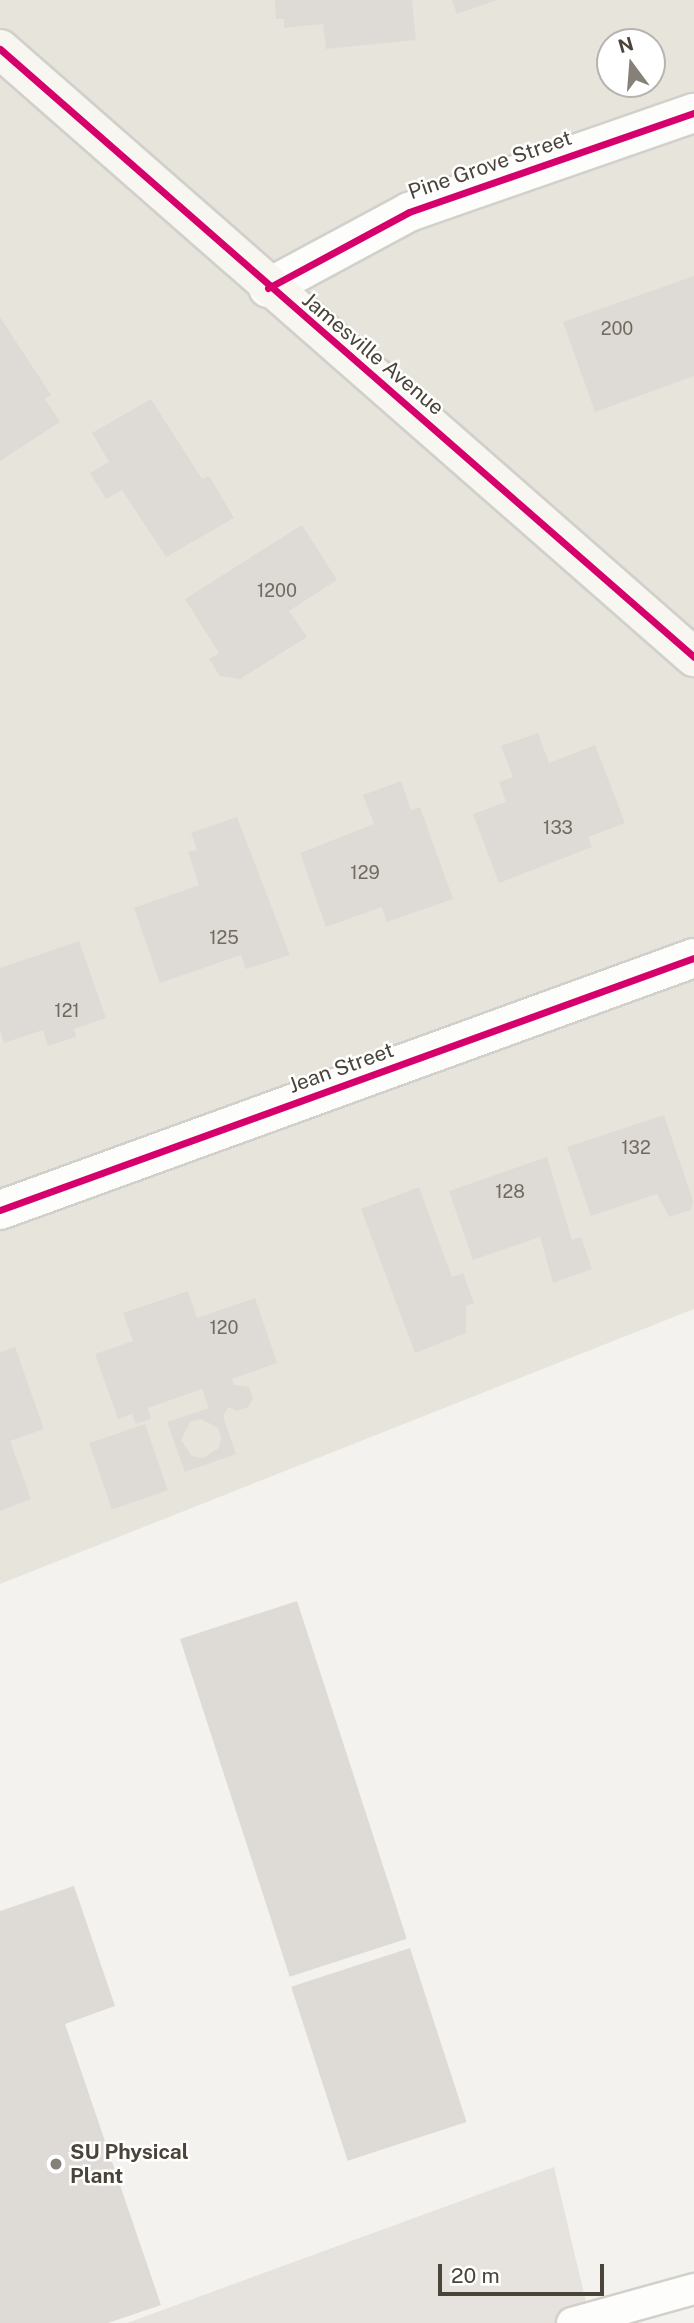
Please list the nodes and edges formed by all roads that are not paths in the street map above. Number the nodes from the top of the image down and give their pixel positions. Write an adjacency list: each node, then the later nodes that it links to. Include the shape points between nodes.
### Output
1 (0, 49): 3 (street, Jamesville Avenue)
2 (694, 113): 3 (street, Pine Grove Street, via 409,212)
3 (268, 288): 4 (street, Jamesville Avenue)
4 (694, 657)
5 (694, 958): 6 (street, Jean Street)
6 (0, 1210)
7 (694, 2289): 8 (lane)
8 (572, 2323)

